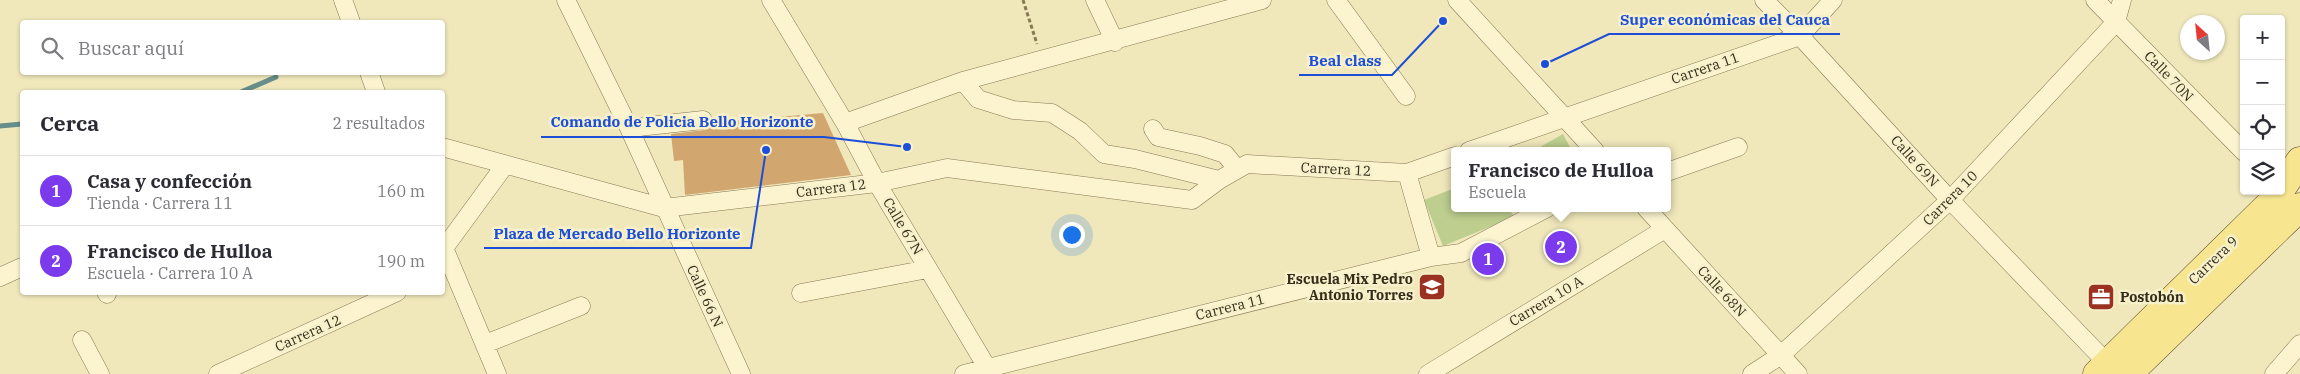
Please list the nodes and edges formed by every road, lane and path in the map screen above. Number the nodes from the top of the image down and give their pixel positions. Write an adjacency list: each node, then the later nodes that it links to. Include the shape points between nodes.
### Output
1 (343, 0): 13 (street)
2 (566, 0): 25 (street, Calle 66 N)
3 (771, 0): 24 (street, Calle 67N)
4 (1023, 0): 17 (path)
5 (1095, 0): 16 (street)
6 (1262, 0): 16 (street)
7 (1336, 0): 21 (street)
8 (1458, 0): 22 (street)
9 (1764, 0): 15 (street, Calle 69N)
10 (1833, 0): 15 (street, Carrera 11)
11 (2095, 0): 14 (street, Calle 70N)
12 (2122, 0): 14 (street, Carrera 10)
13 (350, 20)
14 (2116, 22): 31 (street, Calle 70N); 41 (street, Carrera 10)
15 (1800, 36): 22 (street, Carrera 11); 41 (street, Calle 69N)
16 (1115, 42): 17 (street)
17 (1042, 61): 19 (street)
18 (369, 75): 20 (street)
19 (964, 81): 24 (street); 38 (street, via 978,99 1013,110 1052,113 1067,121 1104,154)
20 (375, 90)
21 (1406, 96)
22 (1564, 116): 27 (street); 28 (street)
23 (704, 120): 25 (street)
24 (846, 123): 39 (street, Calle 67N)
25 (628, 128): 42 (street, Calle 66 N)
26 (1153, 129): 35 (street, via 1158,137 1225,154)
27 (1480, 147)
28 (1591, 147)
29 (1738, 147): 36 (street)
30 (445, 148): 34 (street, Carrera 12)
31 (2242, 150)
32 (1451, 157): 37 (street, Carrera 12)
33 (2300, 161): 40 (main road, Carrera 9)
34 (504, 165): 42 (street, Carrera 12); 46 (street)
35 (1237, 169): 37 (street, Carrera 12, via 1247,164); 38 (street, Carrera 12)
36 (1671, 171)
37 (1407, 173): 48 (street)
38 (1219, 180): 39 (street, Carrera 12, via 1192,200 946,168)
39 (877, 183): 42 (street, Carrera 12); 50 (street, Calle 67N)
40 (2288, 196): 61 (main road, Carrera 9)
41 (1950, 200): 59 (street, Carrera 10); 61 (street, Calle 69N)
42 (664, 208): 65 (street, Calle 66 N)
43 (1539, 212): 48 (street, Carrera 11, via 1461,253)
44 (1650, 212): 45 (street, Calle 68N)
45 (1665, 229): 59 (street, Calle 68N); 67 (street, Carrera 10 A)
46 (445, 244)
47 (445, 251): 51 (street)
48 (1430, 257): 60 (street, Carrera 11)
49 (20, 268): 52 (street)
50 (928, 268): 53 (street); 60 (street, Calle 67N)
51 (448, 270): 57 (street)
52 (0, 277)
53 (801, 293)
54 (390, 295): 63 (street, Carrera 12)
55 (580, 306): 57 (street)
56 (82, 340): 62 (street)
57 (485, 344): 64 (street)
58 (2300, 344): 70 (street)
59 (1781, 355): 68 (street, Carrera 10); 69 (street, Calle 68N)
60 (989, 371): 66 (street, Carrera 11)
61 (2111, 371)
62 (100, 374)
63 (218, 374)
64 (498, 374)
65 (741, 374)
66 (964, 374)
67 (1428, 374)
68 (1752, 374)
69 (1798, 374)
70 (2274, 374)

